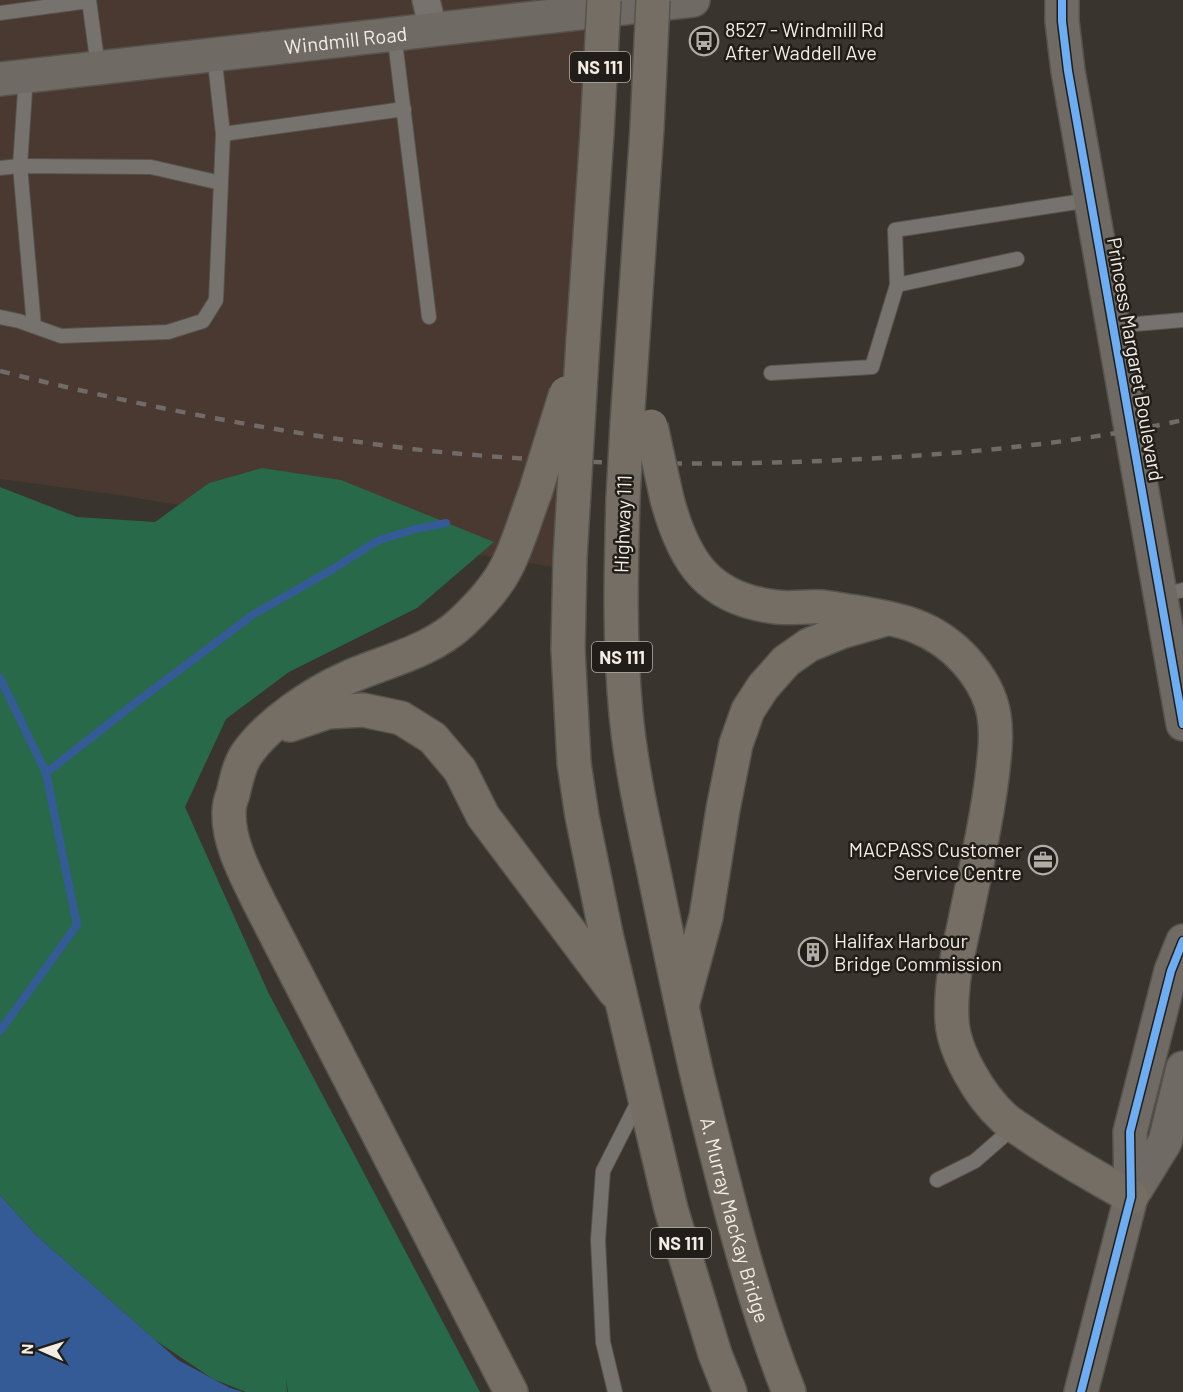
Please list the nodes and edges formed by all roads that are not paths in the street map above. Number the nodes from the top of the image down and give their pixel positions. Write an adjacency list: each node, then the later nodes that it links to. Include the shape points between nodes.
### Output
1 (89, 0): 6 (lane); 10 (lane)
2 (604, 0): 25 (highway, NS 111, bridge)
3 (653, 0): 27 (highway, Highway 111 / NS 111, bridge, via 634,336)
4 (693, 0): 7 (street, Windmill Road)
5 (1062, 0): 17 (street, Princess Margaret Boulevard, via 1068,72)
6 (0, 13)
7 (429, 14): 8 (street, Windmill Road)
8 (394, 33): 9 (street, Windmill Road); 12 (lane)
9 (214, 54): 10 (street, Windmill Road); 13 (lane)
10 (98, 67): 11 (street, Windmill Road)
11 (13, 77): 14 (lane)
12 (404, 109): 13 (lane); 21 (lane)
13 (223, 134): 16 (lane)
14 (20, 166): 15 (lane); 16 (lane, via 151,167); 23 (lane)
15 (0, 168)
16 (221, 183): 23 (lane, via 216,300 203,321 168,332 61,336)
17 (1090, 200): 19 (lane, via 895,230); 24 (street, Princess Margaret Boulevard)
18 (1017, 259): 19 (lane)
19 (897, 285): 26 (lane, via 872,367)
20 (0, 317): 23 (lane)
21 (429, 317)
22 (1183, 320): 24 (lane)
23 (34, 326)
24 (1113, 326): 28 (street, Princess Margaret Boulevard)
25 (583, 340): 31 (highway, bridge, via 535,493 505,570 487,594 460,624 435,641 307,700); 33 (highway, NS 111, bridge, via 568,649 574,763)
26 (771, 373)
27 (639, 425): 29 (highway, bridge, via 688,557 720,589 747,602 778,608 822,607); 34 (highway, Highway 111 / NS 111, bridge, via 623,498 622,661 626,716 642,815)
28 (1172, 593): 30 (street, Princess Margaret Boulevard)
29 (891, 618): 34 (highway, via 809,645 786,661 748,710 736,744 706,917); 38 (highway, via 939,637 963,657 982,680 993,707 997,736 989,804 952,982 952,1023 962,1057 979,1089)
30 (1183, 724)
31 (263, 734): 33 (highway, via 328,712 363,710 401,718 433,738 460,770 483,816); 41 (highway, via 245,757 229,810 231,832 244,870)
32 (1183, 941): 40 (street, via 1171,971 1130,1132)
33 (621, 1000): 37 (highway, NS 111)
34 (681, 1006): 35 (highway, Highway 111 / NS 111)
35 (690, 1043): 44 (highway, A. Murray MacKay Bridge / NS 111, via 747,1271)
36 (1183, 1068): 40 (street, via 1165,1142)
37 (643, 1090): 42 (lane, via 603,1172 598,1240 600,1299 603,1342); 43 (highway, NS 111, via 671,1209)
38 (1015, 1126): 39 (lane, via 975,1161); 40 (highway)
39 (937, 1180)
40 (1131, 1197): 45 (street)
41 (511, 1392)
42 (615, 1392)
43 (730, 1392)
44 (789, 1392)
45 (1081, 1392)

